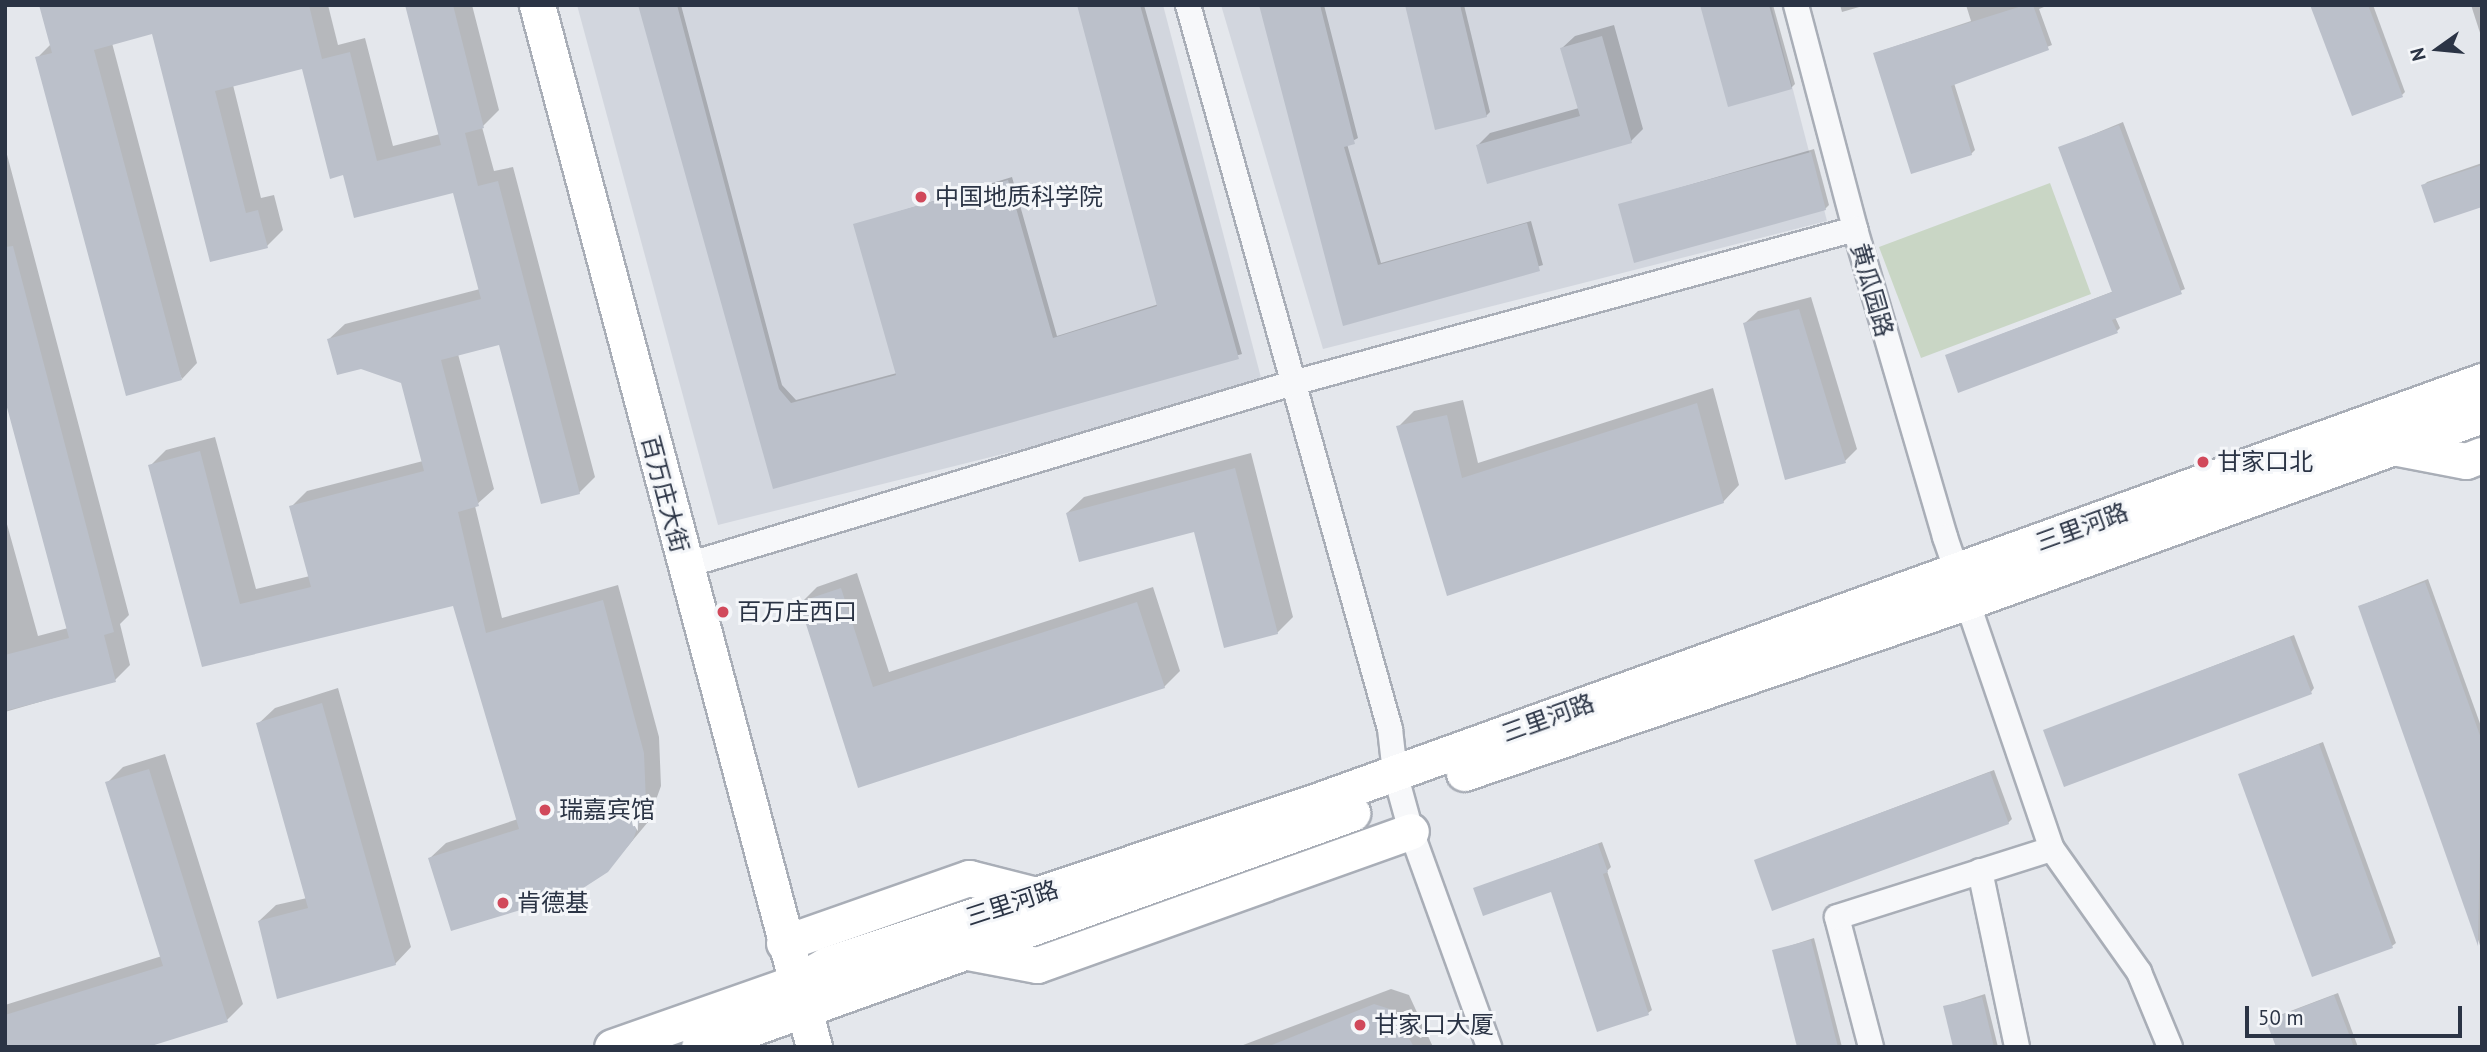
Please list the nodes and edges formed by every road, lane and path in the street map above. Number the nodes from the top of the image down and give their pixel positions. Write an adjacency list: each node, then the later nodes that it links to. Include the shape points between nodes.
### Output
1 (537, 5): 10 (main road, 百万庄大街)
2 (1188, 5): 6 (street)
3 (1796, 5): 4 (street, 黄瓜园路)
4 (1855, 229): 6 (street); 11 (street, 黄瓜园路)
5 (2482, 381): 11 (main road, 三里河路)
6 (1293, 383): 10 (street); 12 (street, via 1390,729)
7 (2482, 415): 8 (main road, 三里河路)
8 (2393, 447): 9 (main road, via 2466,461); 11 (main road, 三里河路)
9 (2482, 455)
10 (684, 566): 17 (main road, 百万庄大街)
11 (1963, 587): 12 (main road, 三里河路); 14 (street, 黄瓜园路)
12 (1398, 783): 13 (street); 16 (main road, 三里河路); 18 (main road, 三里河路)
13 (1411, 831): 18 (main road, 三里河路, via 1037,965); 23 (street)
14 (2052, 849): 15 (street); 26 (street, 黄瓜园路, via 2139,972)
15 (1980, 871): 24 (street, via 1837,917); 25 (street)
16 (1037, 895): 17 (main road, via 969,878); 19 (main road, 三里河路, via 826,965)
17 (784, 943): 19 (main road, 百万庄大街)
18 (968, 951): 19 (main road, 三里河路)
19 (799, 996): 20 (main road, 百万庄大街); 21 (main road, 三里河路); 22 (main road, 三里河路)
20 (811, 1046)
21 (612, 1047)
22 (699, 1047)
23 (1489, 1047)
24 (1871, 1047)
25 (2017, 1047)
26 (2170, 1047)

